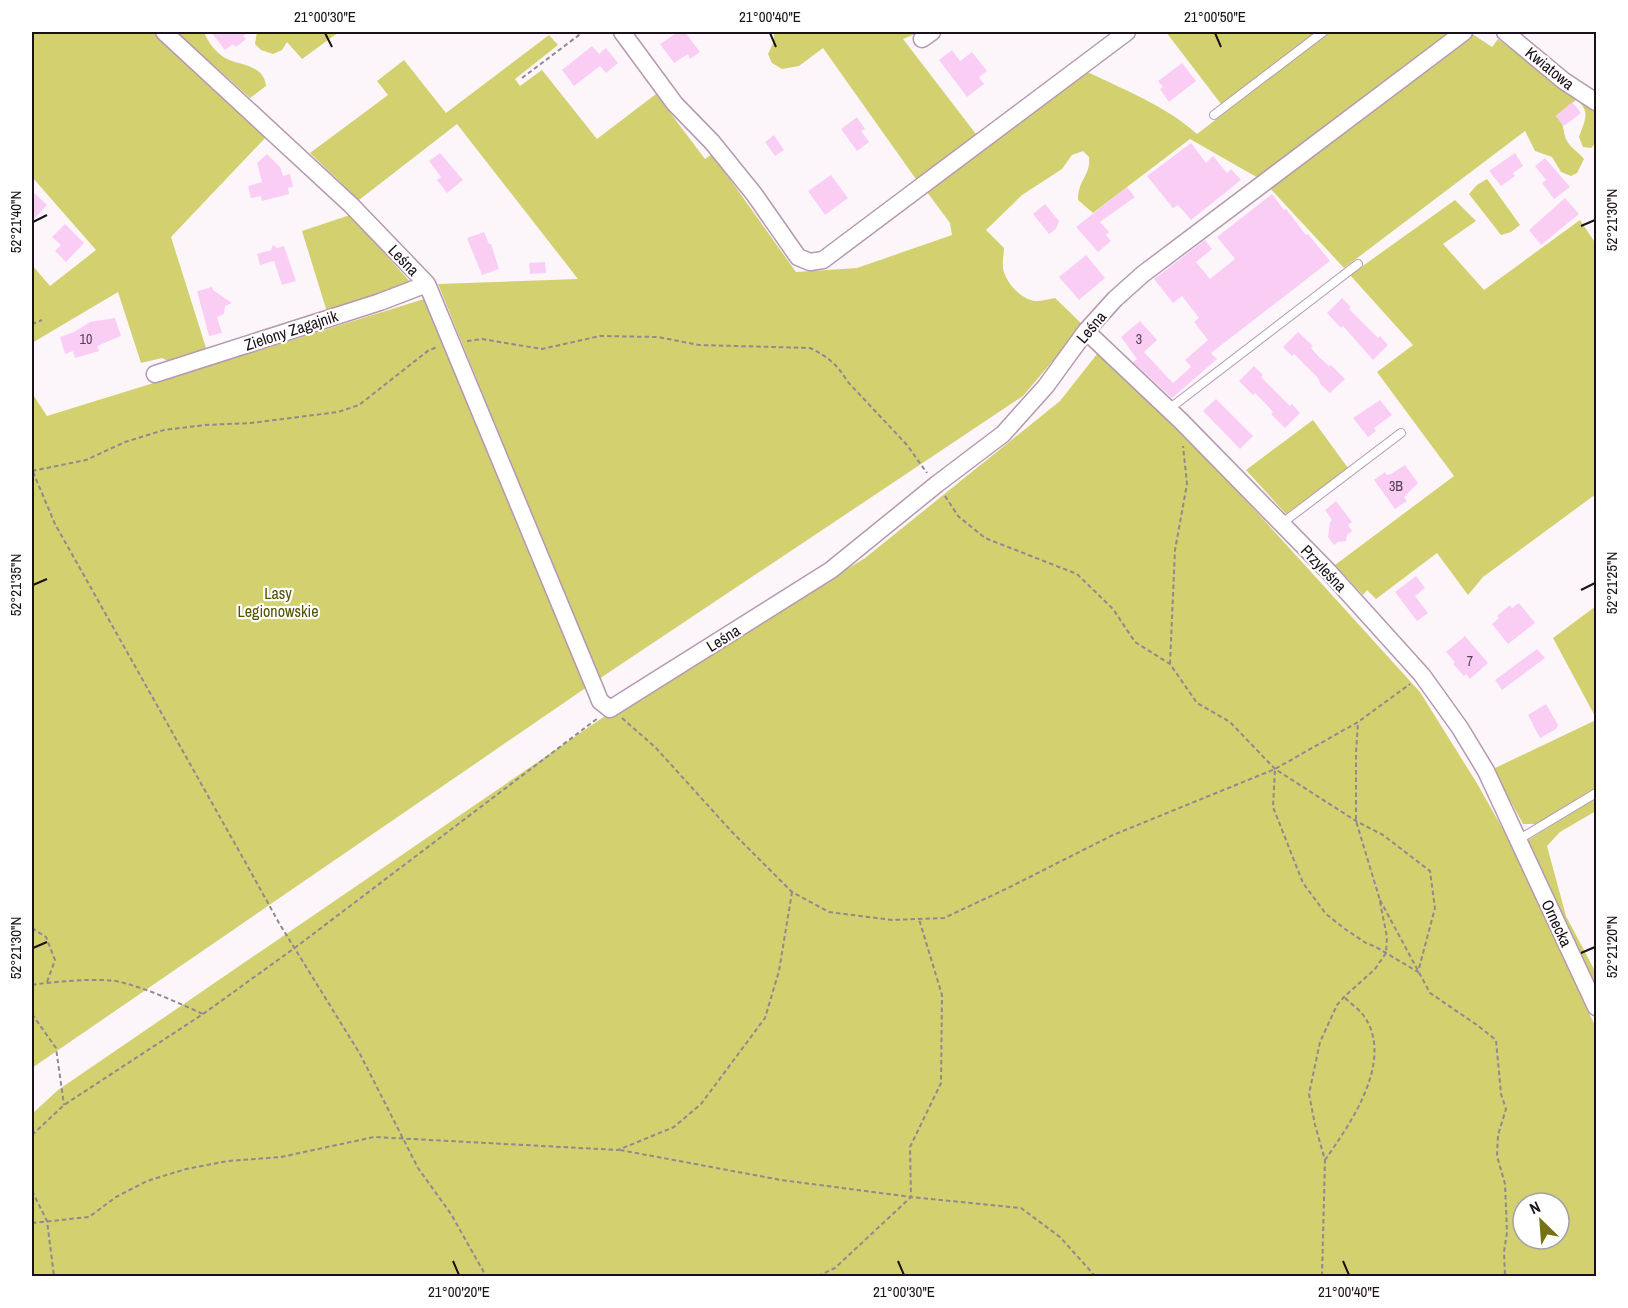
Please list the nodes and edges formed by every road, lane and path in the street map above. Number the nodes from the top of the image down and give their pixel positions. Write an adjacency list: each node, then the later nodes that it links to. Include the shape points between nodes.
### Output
1 (167, 32): 12 (street, Leśna, via 351,205)
2 (583, 32): 8 (path)
3 (622, 32): 4 (street, via 675,104 754,194 798,257 810,262 824,260)
4 (1126, 32)
5 (1323, 32): 10 (lane)
6 (1464, 32): 15 (street, Leśna, via 1152,266)
7 (1505, 32): 9 (street, Kwiatowa)
8 (522, 78)
9 (1596, 102)
10 (1214, 116)
11 (1358, 264): 18 (lane)
12 (428, 285): 16 (street, Leśna); 17 (street, Zielony Zagajnik)
13 (42, 320): 14 (path)
14 (32, 324)
15 (1086, 331): 18 (street, Przyleśna); 22 (street, Leśna, via 1046,386 1003,434)
16 (453, 343): 21 (path, via 429,350 358,405 338,412 164,430 86,460); 22 (path, via 482,339 542,349 612,336 658,337 699,345 810,348 840,369); 26 (street, Leśna, via 600,701)
17 (155, 375)
18 (1169, 409): 19 (street, Przyleśna)
19 (1181, 421): 23 (street, Przyleśna); 24 (path, via 1187,484 1175,550)
20 (1401, 433): 23 (lane)
21 (32, 471): 36 (path, via 55,524)
22 (938, 484): 24 (path, via 958,516 985,538 1077,574 1113,609 1135,642); 26 (street, Leśna, via 831,570)
23 (1281, 524): 25 (street, Przyleśna)
24 (1170, 664): 28 (path, via 1197,703 1230,722)
25 (1422, 675): 27 (path); 31 (street, Przyleśna, via 1486,771)
26 (610, 709): 32 (path, via 656,748); 36 (path)
27 (1358, 722): 28 (path); 30 (path)
28 (1275, 769): 30 (path); 34 (path, via 1113,835 944,918); 37 (path, via 1273,807 1303,883 1326,914)
29 (1596, 793): 31 (lane)
30 (1356, 821): 33 (path); 38 (path, via 1383,835 1430,871 1435,908)
31 (1518, 840): 42 (street, Ornecka)
32 (792, 892): 34 (path, via 829,912 892,920); 48 (path, via 765,1018 701,1104 675,1127)
33 (1379, 897): 37 (path, via 1387,937); 38 (path)
34 (919, 919): 51 (path, via 942,995 941,1083 910,1147)
35 (32, 928): 39 (path, via 46,937 55,960)
36 (296, 947): 44 (path); 47 (path, via 360,1054)
37 (1386, 954): 38 (path); 41 (path)
38 (1418, 972): 61 (path, via 1430,993 1496,1040 1506,1109 1497,1156 1505,1184)
39 (47, 982): 40 (path); 44 (path, via 117,981)
40 (32, 985)
41 (1344, 997): 49 (path, via 1320,1042 1309,1094); 49 (path, via 1364,1017 1374,1042 1371,1076 1354,1117)
42 (1596, 1007)
43 (32, 1014): 45 (path, via 56,1047)
44 (203, 1014): 45 (path)
45 (64, 1105): 46 (path)
46 (32, 1135)
47 (404, 1138): 48 (path); 52 (path, via 374,1137 281,1157 186,1169 116,1197 89,1217); 56 (path, via 418,1168 451,1214)
48 (618, 1150): 51 (path, via 781,1180)
49 (1325, 1160): 60 (path)
50 (32, 1191): 52 (path)
51 (911, 1197): 54 (path); 59 (path, via 1020,1208 1060,1237)
52 (47, 1221): 53 (path); 55 (path)
53 (32, 1222)
54 (826, 1272): 57 (path); 58 (path)
55 (54, 1276)
56 (486, 1276)
57 (818, 1276)
58 (829, 1276)
59 (1095, 1276)
60 (1322, 1276)
61 (1504, 1276)

